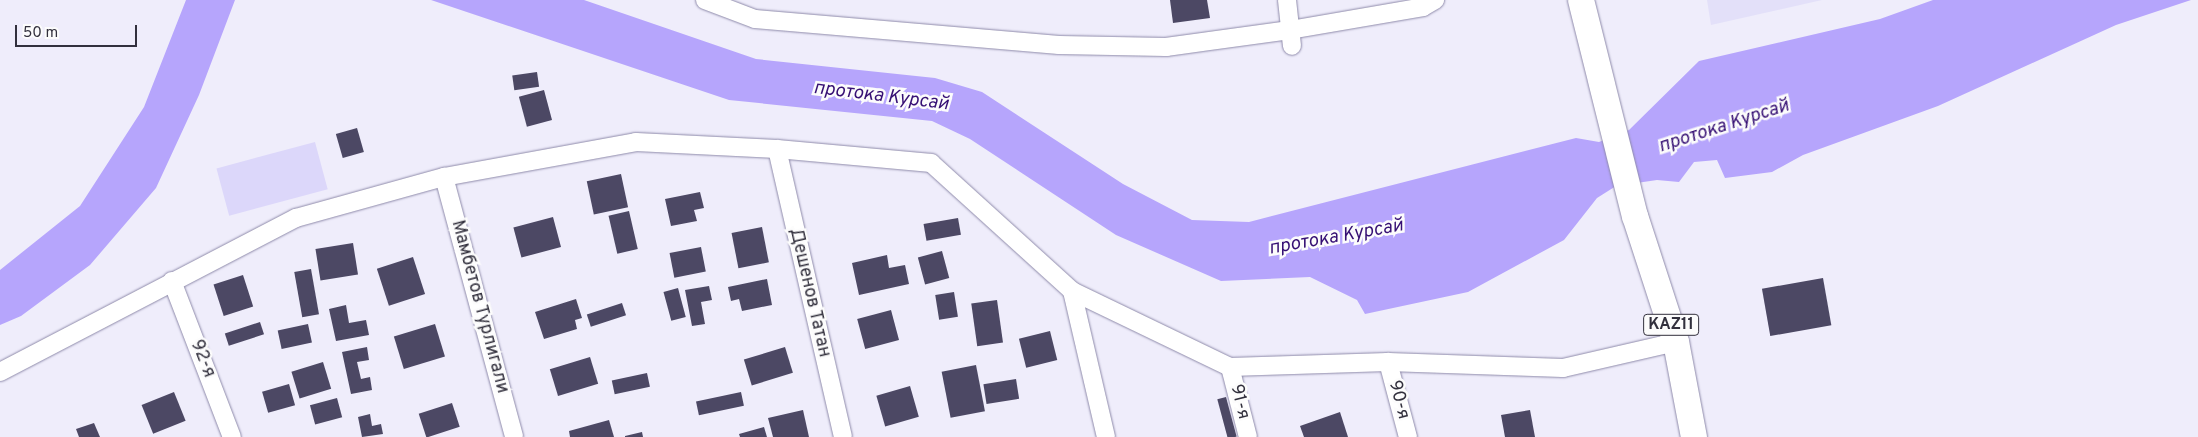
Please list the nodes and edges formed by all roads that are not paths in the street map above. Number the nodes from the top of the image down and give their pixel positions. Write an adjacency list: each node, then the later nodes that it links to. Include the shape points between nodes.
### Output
1 (705, 0): 5 (street, via 755,19 1059,45 1166,47)
2 (1287, 0): 5 (street)
3 (1435, 0): 5 (street, via 1423,7)
4 (1582, 0): 10 (highway, KAZ11, via 1635,216)
5 (1291, 38)
6 (777, 149): 7 (street, via 636,142); 9 (street, via 931,163); 16 (street, Дешенов Татан)
7 (444, 177): 8 (street, via 296,218); 15 (street, Мамбетов Турлигали)
8 (172, 281): 13 (street); 14 (street, 92-я)
9 (1072, 291): 12 (street); 17 (street)
10 (1676, 342): 11 (street, via 1563,368); 20 (highway, KAZ11)
11 (1388, 362): 12 (street); 19 (street, 90-я)
12 (1230, 367): 18 (street, 91-я)
13 (0, 372)
14 (232, 437)
15 (514, 437)
16 (843, 437)
17 (1106, 437)
18 (1248, 437)
19 (1408, 437)
20 (1694, 437)

